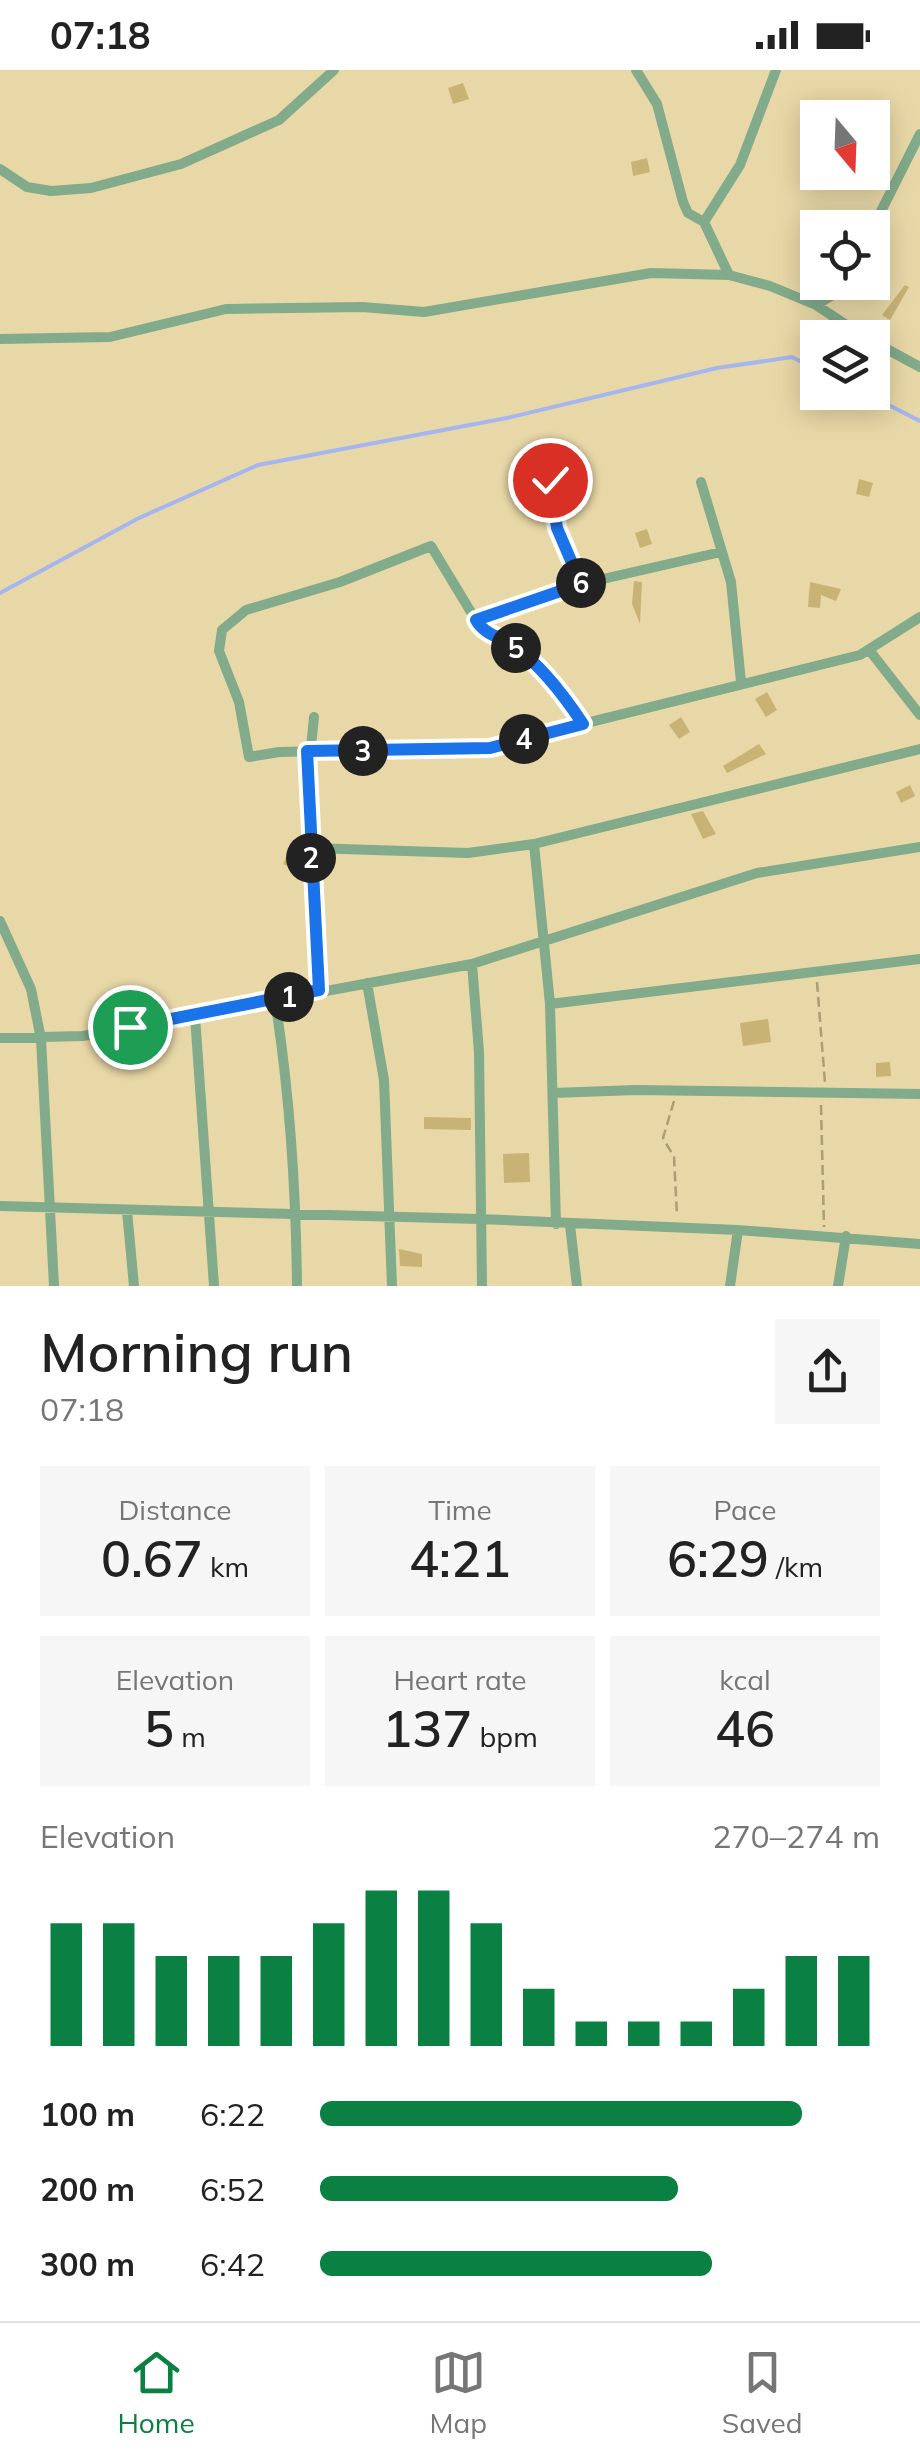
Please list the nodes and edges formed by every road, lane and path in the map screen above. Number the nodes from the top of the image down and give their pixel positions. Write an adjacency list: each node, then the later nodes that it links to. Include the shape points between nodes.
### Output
1 (334, 70): 5 (street, via 278,120 182,164 92,188 51,191 27,187)
2 (636, 70): 7 (street, via 657,104 682,202)
3 (776, 70): 7 (street, via 740,165)
4 (920, 134): 6 (street)
5 (0, 169)
6 (881, 210)
7 (704, 222): 8 (street)
8 (729, 275): 11 (street); 13 (street, via 603,278 424,312 226,309 110,337)
9 (824, 300): 11 (street)
10 (840, 300): 12 (street)
11 (816, 306): 12 (street)
12 (839, 319)
13 (0, 338)
14 (890, 350): 15 (street)
15 (920, 366)
16 (550, 480): 19 (street, via 557,528)
17 (701, 482): 18 (street)
18 (721, 552): 19 (street); 23 (street, via 733,594)
19 (581, 584): 21 (street)
20 (920, 617): 22 (street)
21 (476, 620): 26 (street, via 516,647); 28 (street, via 431,546 232,620 222,630 220,651 249,757)
22 (870, 651): 23 (street); 24 (street)
23 (741, 682): 26 (street)
24 (920, 714)
25 (314, 718): 28 (street)
26 (583, 724): 28 (street, via 490,748)
27 (920, 749): 29 (street)
28 (307, 751): 31 (street)
29 (534, 844): 31 (street, via 468,853); 33 (street)
30 (920, 846): 33 (street, via 757,872)
31 (310, 848): 37 (street)
32 (0, 921): 42 (street, via 31,989)
33 (544, 944): 35 (street); 39 (street)
34 (920, 959): 39 (street)
35 (472, 964): 36 (street); 52 (street)
36 (367, 983): 37 (street); 51 (street, via 384,1080)
37 (319, 990): 38 (street)
38 (275, 1000): 40 (street); 50 (street)
39 (550, 1004): 44 (street)
40 (195, 1016): 42 (street); 49 (street)
41 (0, 1038): 42 (street)
42 (41, 1039): 47 (street)
43 (677, 1091): 44 (street); 45 (street); 55 (path, via 663,1138 674,1157)
44 (553, 1093): 53 (street)
45 (920, 1094)
46 (0, 1206): 47 (street)
47 (50, 1208): 48 (street); 59 (street)
48 (127, 1211): 49 (street); 60 (street)
49 (211, 1214): 50 (street); 61 (street)
50 (296, 1215): 51 (street); 62 (street)
51 (390, 1217): 52 (street); 63 (street)
52 (480, 1219): 53 (street); 64 (street)
53 (556, 1224): 54 (street)
54 (570, 1225): 55 (street); 65 (street)
55 (677, 1227): 56 (street)
56 (738, 1230): 57 (street); 66 (street)
57 (846, 1236): 58 (street); 67 (street)
58 (920, 1244)
59 (54, 1286)
60 (134, 1286)
61 (214, 1286)
62 (296, 1286)
63 (392, 1286)
64 (482, 1286)
65 (578, 1286)
66 (730, 1286)
67 (838, 1286)

